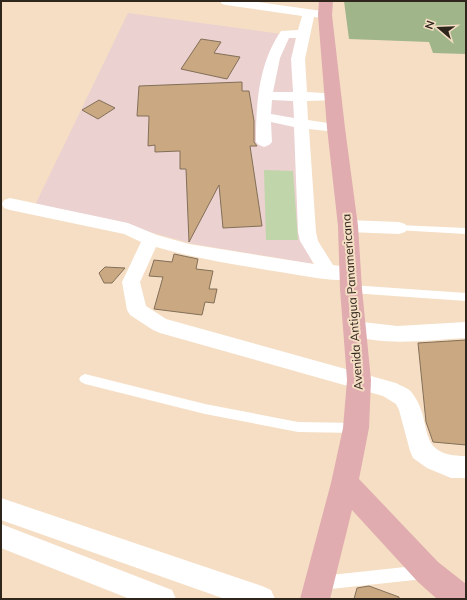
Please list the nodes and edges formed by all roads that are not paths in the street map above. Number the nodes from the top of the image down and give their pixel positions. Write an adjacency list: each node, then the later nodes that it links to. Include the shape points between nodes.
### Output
1 (226, 1): 2 (street)
2 (320, 10): 3 (street); 6 (main road, Avenida Antigua Panamericana)
3 (303, 34): 4 (street, via 285,34 277,45); 5 (street, via 298,59)
4 (266, 96): 5 (street); 7 (street)
5 (300, 97): 6 (street); 8 (street)
6 (334, 97): 9 (main road, Avenida Antigua Panamericana)
7 (263, 116): 8 (street); 10 (street)
8 (303, 124): 9 (street); 16 (street, via 307,232 309,241)
9 (336, 128): 12 (main road, Avenida Antigua Panamericana)
10 (264, 142)
11 (10, 204): 15 (street, via 128,229)
12 (348, 226): 13 (street); 17 (main road, Avenida Antigua Panamericana)
13 (399, 228): 14 (lane)
14 (466, 231)
15 (151, 239): 16 (street, via 189,250); 22 (street, via 131,282 137,310 160,325)
16 (328, 272): 17 (street)
17 (351, 281): 18 (lane); 19 (main road, Avenida Antigua Panamericana)
18 (466, 297)
19 (354, 329): 20 (street, via 397,334); 22 (main road, Avenida Antigua Panamericana)
20 (466, 330)
21 (86, 379): 23 (lane, via 205,409 298,427)
22 (359, 380): 23 (main road, Avenida Antigua Panamericana); 24 (street, via 389,389 404,398 410,409 421,451 446,465)
23 (356, 428): 25 (main road, Avenida Antigua Panamericana)
24 (466, 467)
25 (345, 483): 28 (main road); 29 (main road, Avenida Antigua Panamericana)
26 (1, 509): 31 (street)
27 (1, 536): 30 (street)
28 (428, 572): 29 (lane); 32 (main road)
29 (318, 591)
30 (163, 599)
31 (262, 599)
32 (460, 599)

